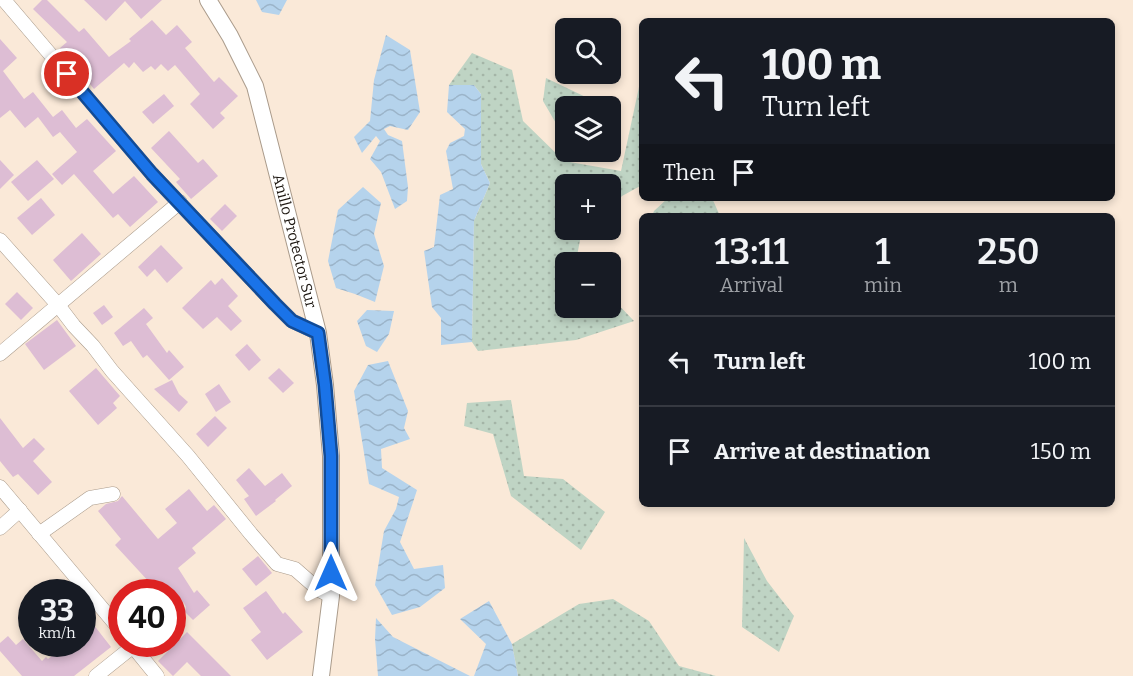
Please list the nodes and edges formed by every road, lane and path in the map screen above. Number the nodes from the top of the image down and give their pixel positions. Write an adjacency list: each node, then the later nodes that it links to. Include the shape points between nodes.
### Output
1 (4, 0): 3 (street)
2 (208, 0): 6 (street, Anillo Protector Sur, via 255,86)
3 (180, 202): 5 (street); 6 (street, via 292,321)
4 (0, 240): 5 (street)
5 (58, 305): 7 (street); 13 (street, via 277,564 295,569)
6 (318, 333): 13 (street, Anillo Protector Sur, via 331,456)
7 (0, 354)
8 (0, 487): 10 (street)
9 (113, 494): 12 (street, via 90,498)
10 (20, 510): 11 (street); 12 (street)
11 (0, 528)
12 (39, 534): 14 (street)
13 (331, 596): 19 (street, Anillo Protector Sur)
14 (108, 615)
15 (118, 657): 17 (street)
16 (143, 657): 18 (street)
17 (96, 676)
18 (157, 676)
19 (321, 676)

